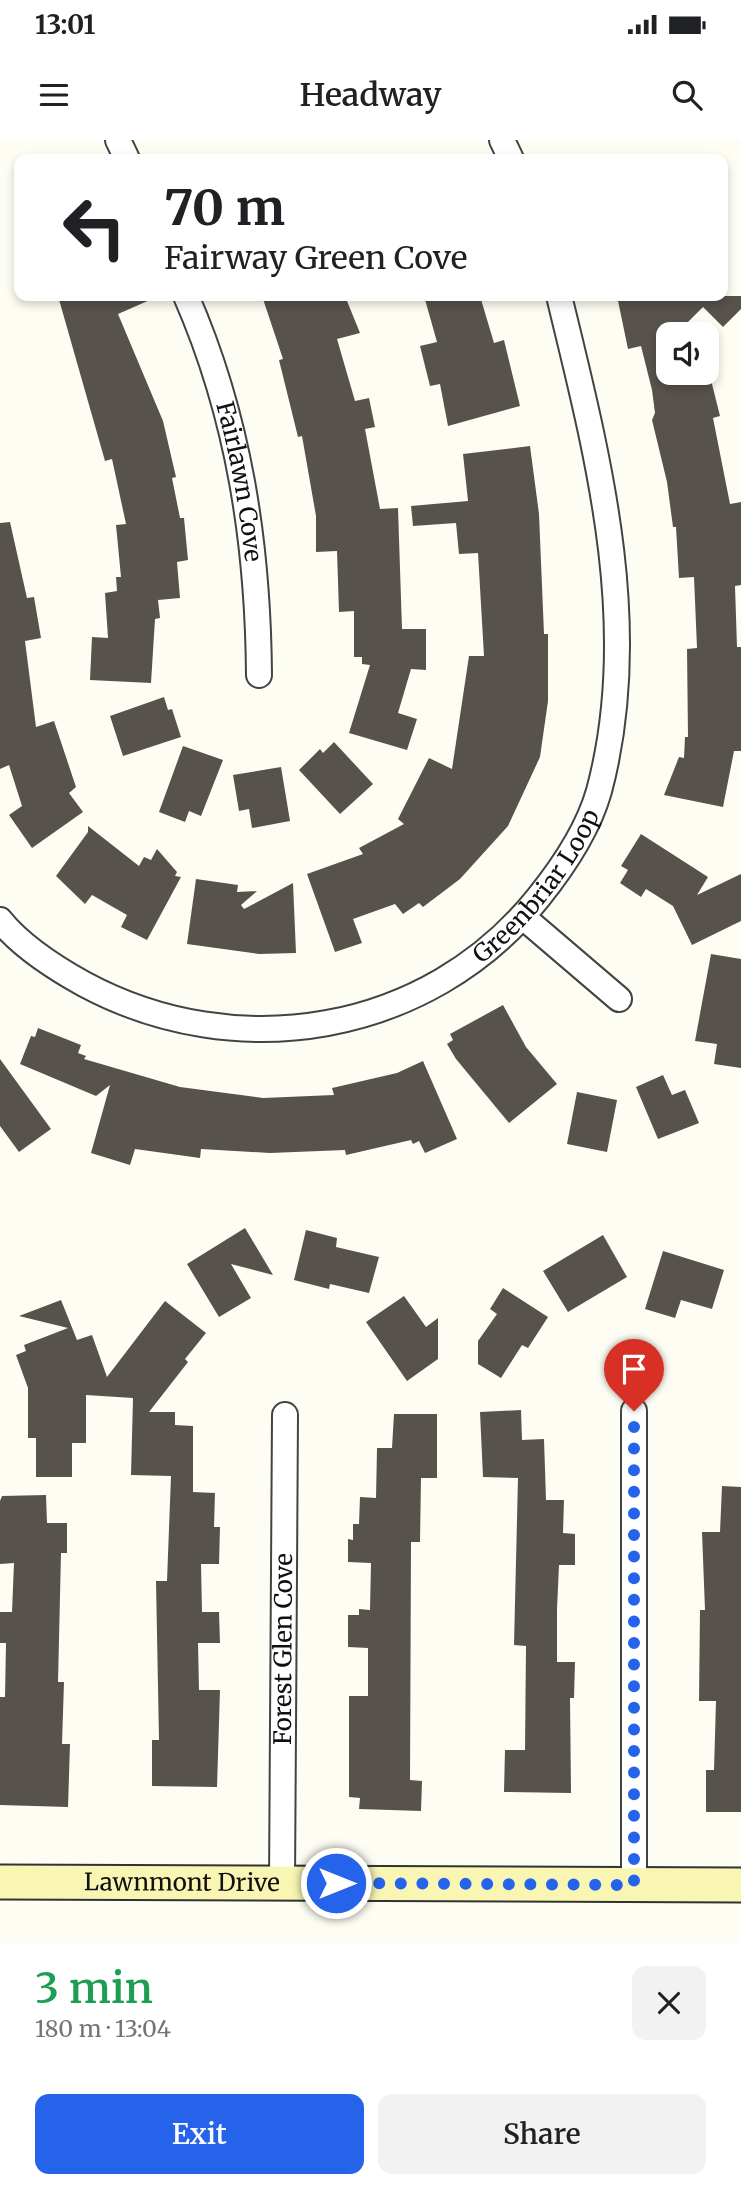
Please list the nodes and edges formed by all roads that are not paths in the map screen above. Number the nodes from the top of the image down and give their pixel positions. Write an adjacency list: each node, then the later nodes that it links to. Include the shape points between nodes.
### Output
1 (188, 301): 3 (street, Fairlawn Cove, via 238,452 258,600)
2 (560, 301): 4 (street, Greenbriar Loop, via 588,416 609,533 617,603 616,673 609,746 590,817 552,882)
3 (259, 675)
4 (523, 917): 5 (street, Greenbriar Loop, via 481,955 439,984 395,1006 298,1029 200,1024 144,1011 66,974); 6 (street)
5 (2, 927)
6 (619, 999)
7 (634, 1411): 11 (street)
8 (285, 1415): 10 (street, Forest Glen Cove)
9 (0, 1882): 10 (street, Lawnmont Drive)
10 (282, 1883): 11 (street, Lawnmont Drive)
11 (634, 1885): 12 (street, Lawnmont Drive)
12 (741, 1885)

